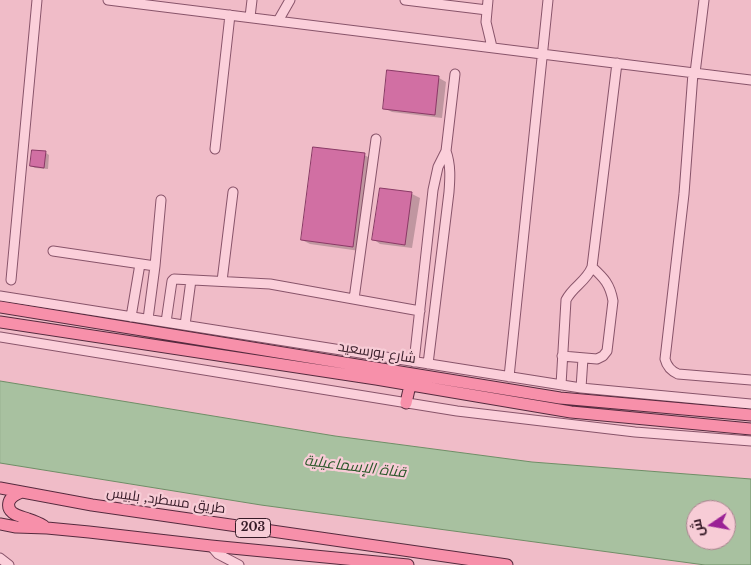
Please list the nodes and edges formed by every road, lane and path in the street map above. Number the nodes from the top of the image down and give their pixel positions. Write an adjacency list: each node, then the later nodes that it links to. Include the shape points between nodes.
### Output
1 (37, 0): 30 (street)
2 (108, 0): 9 (street)
3 (252, 0): 13 (street)
4 (290, 0): 14 (street)
5 (404, 0): 11 (street)
6 (488, 0): 11 (street)
7 (548, 0): 16 (street)
8 (704, 0): 18 (street)
9 (125, 1): 10 (street)
10 (137, 2): 12 (street)
11 (487, 10): 15 (street, via 486,22)
12 (230, 15): 13 (street); 22 (street)
13 (250, 18): 14 (street)
14 (278, 21): 15 (street)
15 (492, 47): 16 (street)
16 (542, 53): 17 (street); 49 (street)
17 (617, 63): 18 (street); 29 (street)
18 (694, 73): 20 (street); 50 (street, via 665,359 671,370 678,374)
19 (455, 74): 23 (street)
20 (751, 80)
21 (376, 139): 36 (street)
22 (215, 149)
23 (446, 151): 33 (street, via 435,178); 34 (street, via 450,186)
24 (233, 192): 32 (street)
25 (161, 200): 28 (street)
26 (53, 251): 27 (street)
27 (140, 264): 28 (street); 39 (street)
28 (155, 266): 40 (street)
29 (592, 267): 45 (street, via 566,300); 46 (street, via 604,277 613,301 605,354 597,359)
30 (11, 280)
31 (190, 280): 32 (street); 42 (street, via 172,280); 43 (street)
32 (222, 281): 36 (street, via 270,284)
33 (422, 291): 34 (street); 38 (street)
34 (437, 293): 48 (street)
35 (0, 296): 39 (street)
36 (354, 299): 38 (street)
37 (0, 307): 56 (main road, شارع بورسعيد, via 560,398)
38 (420, 311): 47 (street)
39 (131, 317): 40 (street)
40 (148, 319): 42 (street)
41 (0, 322): 51 (main road, شارع بورسعيد)
42 (166, 322): 43 (street)
43 (186, 325): 47 (street)
44 (0, 338): 54 (street)
45 (562, 356): 46 (street); 52 (street)
46 (583, 358): 53 (street)
47 (414, 362): 48 (street)
48 (428, 364): 49 (street)
49 (509, 376): 52 (street)
50 (751, 380)
51 (410, 385): 54 (main road); 57 (main road, شارع بورسعيد, via 571,412)
52 (561, 385): 53 (street)
53 (581, 388): 55 (street)
54 (406, 403): 58 (street, via 635,432)
55 (751, 404)
56 (751, 415)
57 (751, 429)
58 (751, 441)
59 (0, 488): 60 (main road, طريق مسطرد, بلبيس / 203)
60 (22, 492): 62 (main road, via 9,500 10,510); 68 (main road, طريق مسطرد, بلبيس / 203)
61 (0, 524): 62 (main road, 203)
62 (47, 528): 63 (main road, 203)
63 (211, 546): 66 (street, via 218,554); 67 (main road, 203)
64 (0, 558): 65 (street)
65 (10, 565)
66 (239, 565)
67 (408, 565)
68 (507, 565)

